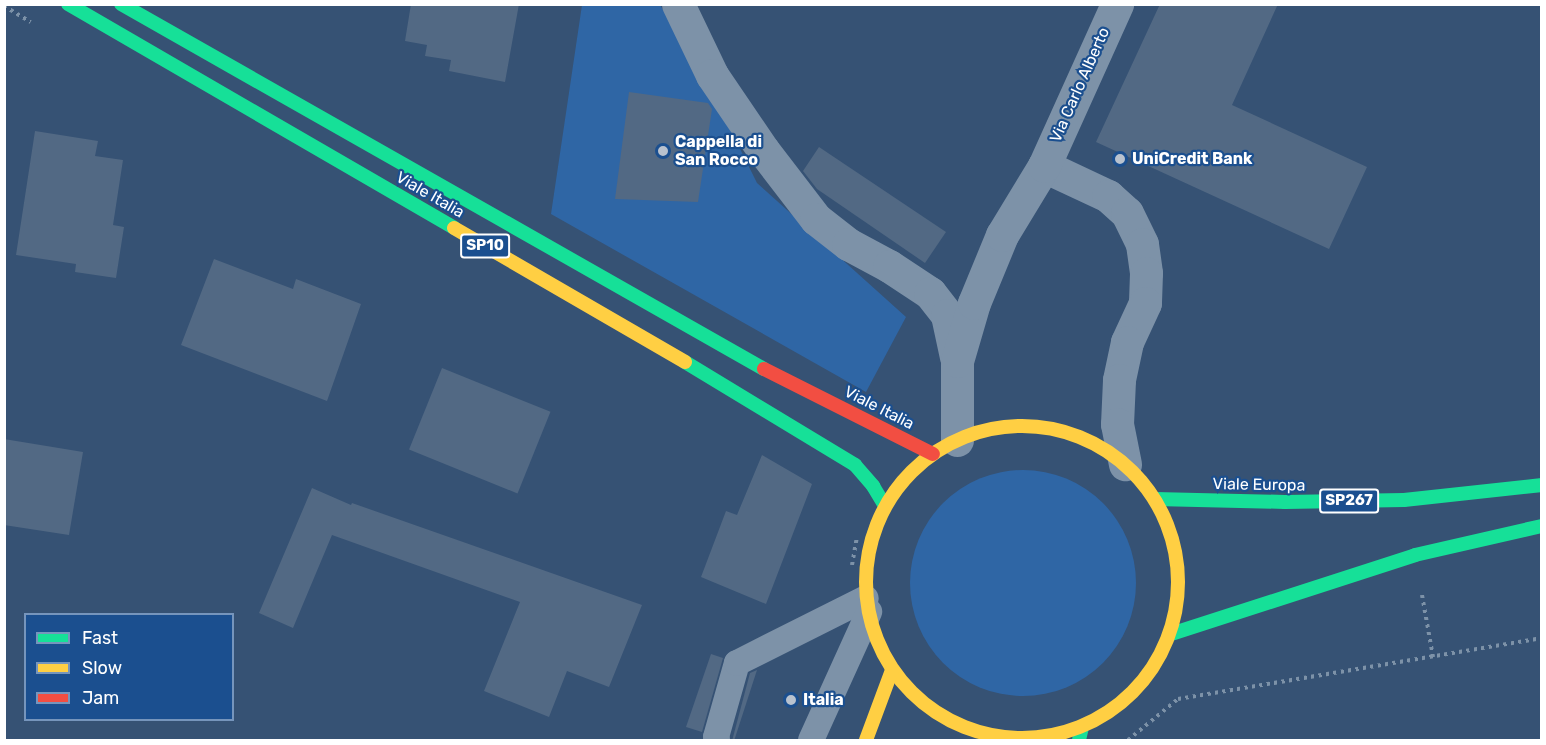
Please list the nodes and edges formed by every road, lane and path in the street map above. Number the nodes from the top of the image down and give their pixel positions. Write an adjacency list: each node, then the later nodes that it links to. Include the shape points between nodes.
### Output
1 (68, 4): 11 (main road, Viale Italia / SP10, via 720,382 855,465)
2 (121, 4): 7 (main road, Viale Italia / SP10, via 734,354)
3 (678, 4): 6 (street, via 712,75 816,219 848,244 930,293 947,315)
4 (1117, 4): 5 (street, Via Carlo Alberto)
5 (1044, 166): 6 (street, Via Carlo Alberto, via 1002,235 974,303); 8 (street, via 1108,196 1127,213 1142,244 1145,303 1128,342 1119,380 1117,424)
6 (957, 361): 7 (street, Via Carlo Alberto)
7 (945, 447): 8 (main road, via 986,430 1044,427 1083,439); 11 (main road, via 906,477)
8 (1125, 464): 10 (main road)
9 (1542, 485): 10 (main road, Viale Europa / SP267, via 1404,500)
10 (1155, 499): 17 (main road, via 1174,542 1179,588)
11 (885, 506): 15 (main road, via 868,550)
12 (859, 527): 16 (path, via 849,582)
13 (1535, 531): 14 (main road)
14 (1415, 555): 17 (main road); 19 (path)
15 (867, 605): 16 (lane); 20 (main road, via 875,636); 24 (lane)
16 (835, 613): 23 (lane, via 737,663)
17 (1171, 634): 21 (main road, via 1150,673 1120,705)
18 (1542, 638): 19 (path)
19 (1433, 657): 26 (path, via 1178,699)
20 (892, 670): 22 (main road, via 929,708); 25 (main road)
21 (1081, 734): 22 (main road)
22 (999, 739)
23 (717, 741)
24 (811, 741)
25 (866, 741)
26 (1128, 741)

